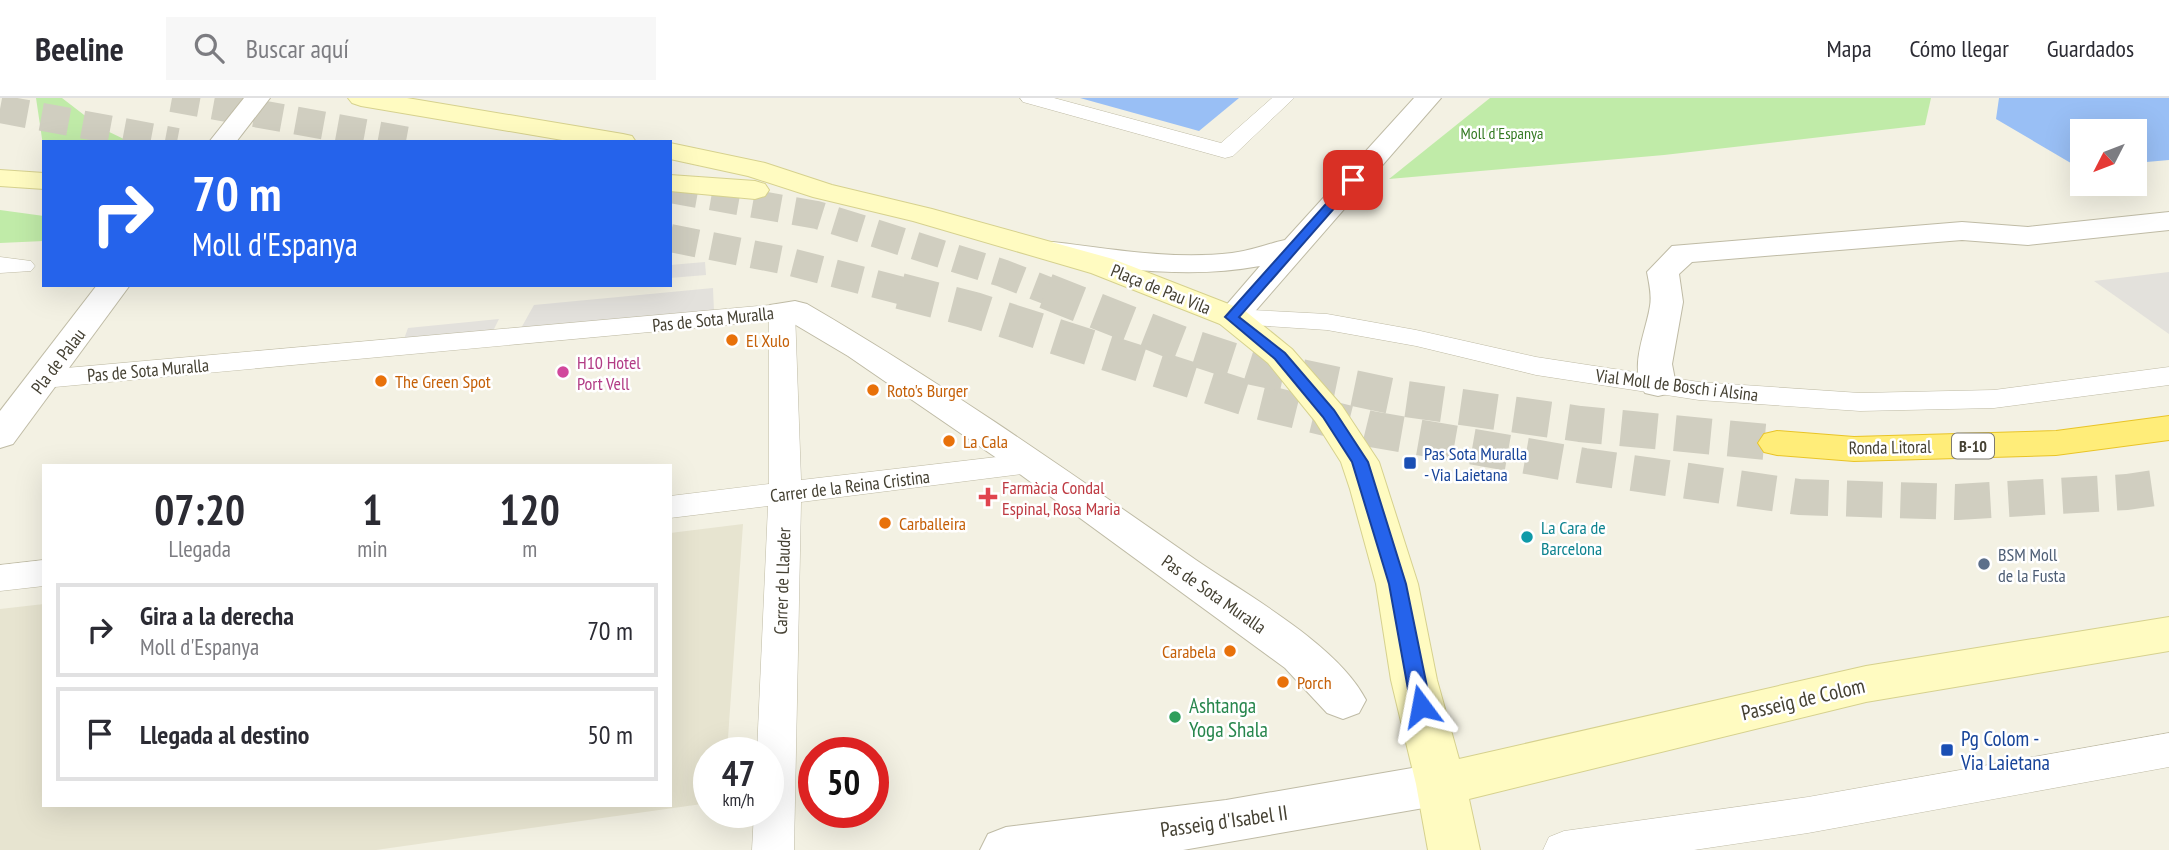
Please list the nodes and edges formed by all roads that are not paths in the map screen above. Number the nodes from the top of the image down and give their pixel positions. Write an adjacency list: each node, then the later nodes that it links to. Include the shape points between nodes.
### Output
1 (257, 98): 6 (street)
2 (361, 98): 7 (main road)
3 (1030, 98): 4 (lane, via 1225,151)
4 (1284, 98)
5 (1428, 98): 14 (street)
6 (224, 140)
7 (611, 140)
8 (672, 151): 12 (main road, Plaça de Pau Vila, via 755,169)
9 (0, 178): 10 (main road)
10 (42, 181)
11 (672, 183): 12 (main road, Plaça de Pau Vila)
12 (823, 191): 15 (main road, Plaça de Pau Vila)
13 (2169, 221): 21 (street, via 2028,236 1962,231 1683,253 1663,272 1667,302 1656,364)
14 (1292, 247): 15 (street, via 1235,264 1205,266); 18 (street)
15 (1053, 251): 18 (main road, Plaça de Pau Vila)
16 (113, 287): 20 (street, Pla de Palau)
17 (782, 312): 20 (lane, Pas de Sota Muralla); 25 (street, Pas de Sota Muralla, via 795,311 860,349); 26 (lane, Carrer de Llauder)
18 (1232, 317): 21 (lane, Vial Moll de Bosch i Alsina, via 1327,322 1536,366); 33 (main road, Plaça de Pau Vila, via 1280,356 1329,414 1360,462 1397,584 1414,680)
19 (2169, 376): 21 (lane, Vial Moll de Bosch i Alsina, via 1994,398 1860,402)
20 (44, 379): 23 (street, Pla de Palau)
21 (1658, 385)
22 (2169, 428): 24 (highway, Ronda Litoral / B-10, via 2056,443 1854,449)
23 (0, 436)
24 (1777, 443)
25 (1030, 463): 26 (lane, Carrer de la Reina Cristina); 31 (street, Pas de Sota Muralla, via 1301,656)
26 (785, 495): 27 (lane, Carrer de la Reina Cristina); 34 (lane, Carrer de Llauder)
27 (672, 507)
28 (42, 573): 29 (lane)
29 (0, 578)
30 (2169, 634): 33 (main road, Passeig de Colom, via 1866,684)
31 (1343, 700)
32 (2169, 750): 37 (lane, via 1808,815)
33 (1441, 784): 35 (street, Passeig d'Isabel II, via 1226,822); 36 (main road, Plaça de Pau Vila)
34 (773, 850)
35 (1006, 850)
36 (1454, 850)
37 (1564, 850)

